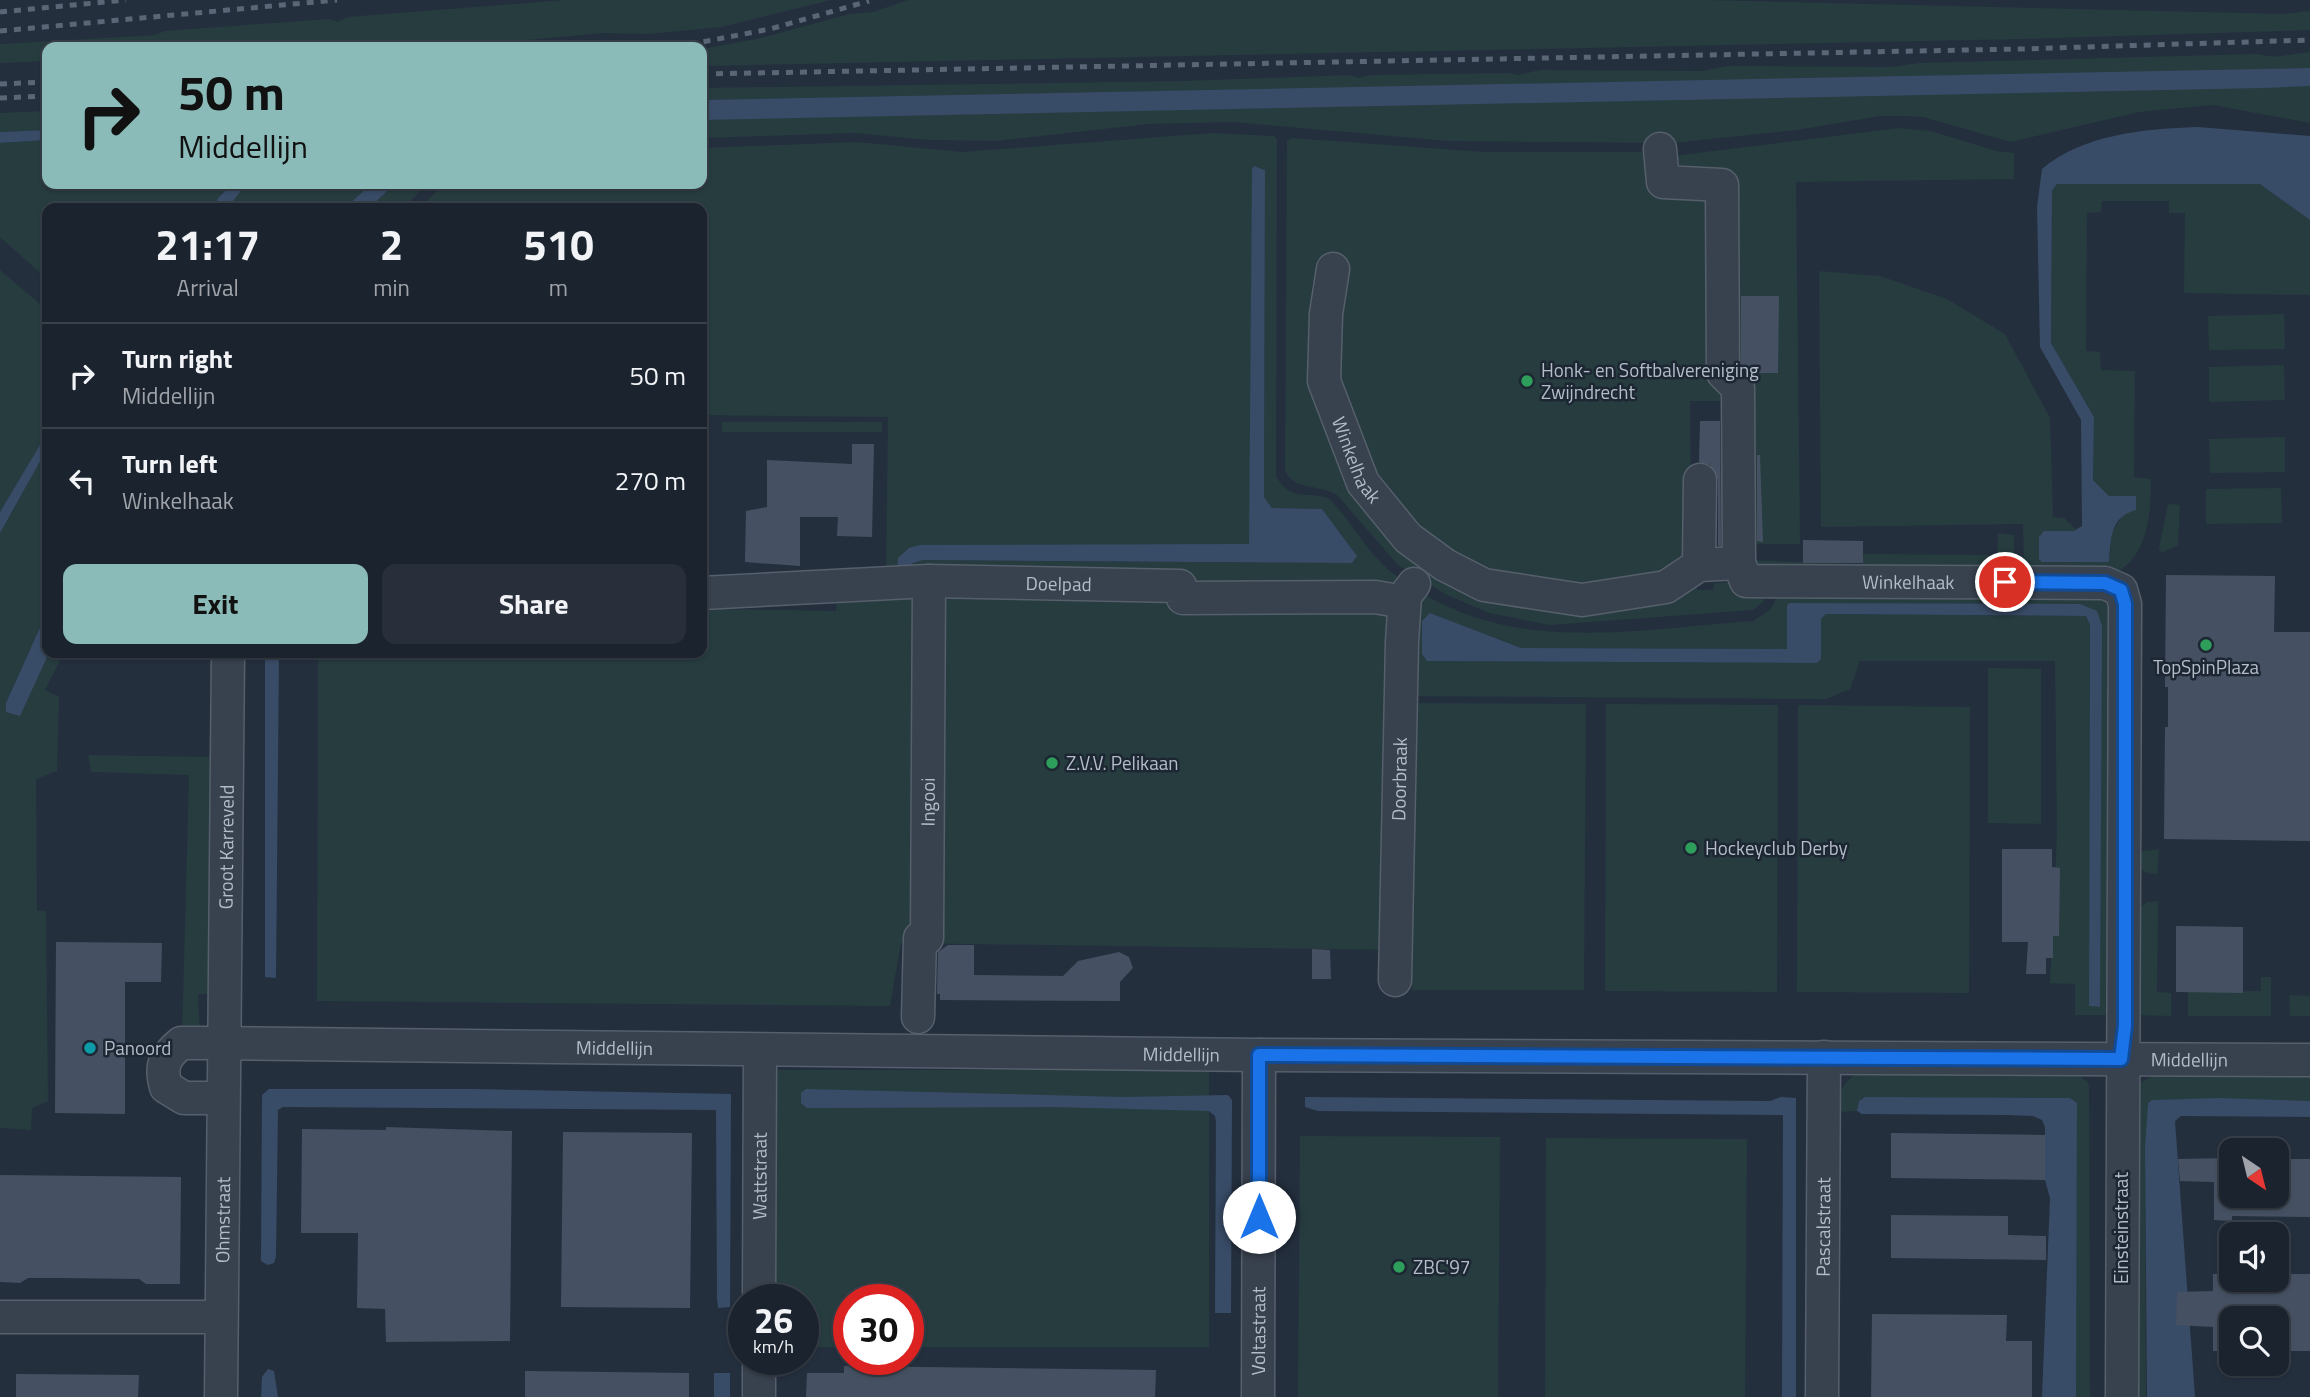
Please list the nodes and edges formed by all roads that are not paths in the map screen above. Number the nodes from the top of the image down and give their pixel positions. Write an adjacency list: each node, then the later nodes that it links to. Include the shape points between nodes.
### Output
1 (1660, 149): 4 (street, via 1663,182 1722,185 1724,373 1738,388)
2 (1333, 269): 5 (street, Winkelhaak, via 1324,381 1363,483 1408,538 1445,565 1484,585 1582,600 1665,587)
3 (1700, 480): 5 (street)
4 (1739, 563): 5 (street); 16 (street, Winkelhaak, via 1746,581 2105,583 2121,590 2125,604 2125,1026)
5 (1699, 565)
6 (929, 581): 7 (street, Doelpad); 8 (street, Doelpad, via 1180,586 1183,598); 11 (street, Ingooi, via 926,938 920,938)
7 (707, 593)
8 (1410, 593): 10 (street, Doorbraak)
9 (228, 658): 12 (street, Groot Karreveld)
10 (1395, 980)
11 (918, 1017)
12 (223, 1043): 13 (street, Middellijn); 18 (street, Ohmstraat); 18 (street, via 181,1043 167,1055 161,1070 166,1087 184,1098)
13 (760, 1050): 14 (street, Middellijn); 19 (street, Wattstraat)
14 (1259, 1055): 15 (street, Middellijn); 25 (street, Voltastraat)
15 (1824, 1057): 16 (street, Middellijn); 26 (street, Pascalstraat)
16 (2121, 1059): 17 (street, Middellijn); 27 (street, Einsteinstraat)
17 (2310, 1060)
18 (223, 1098): 21 (street, Ohmstraat)
19 (759, 1284)
20 (0, 1317): 21 (street)
21 (221, 1317): 23 (street, Ohmstraat)
22 (759, 1375): 24 (street)
23 (221, 1397)
24 (759, 1397)
25 (1258, 1397)
26 (1822, 1397)
27 (2122, 1397)

